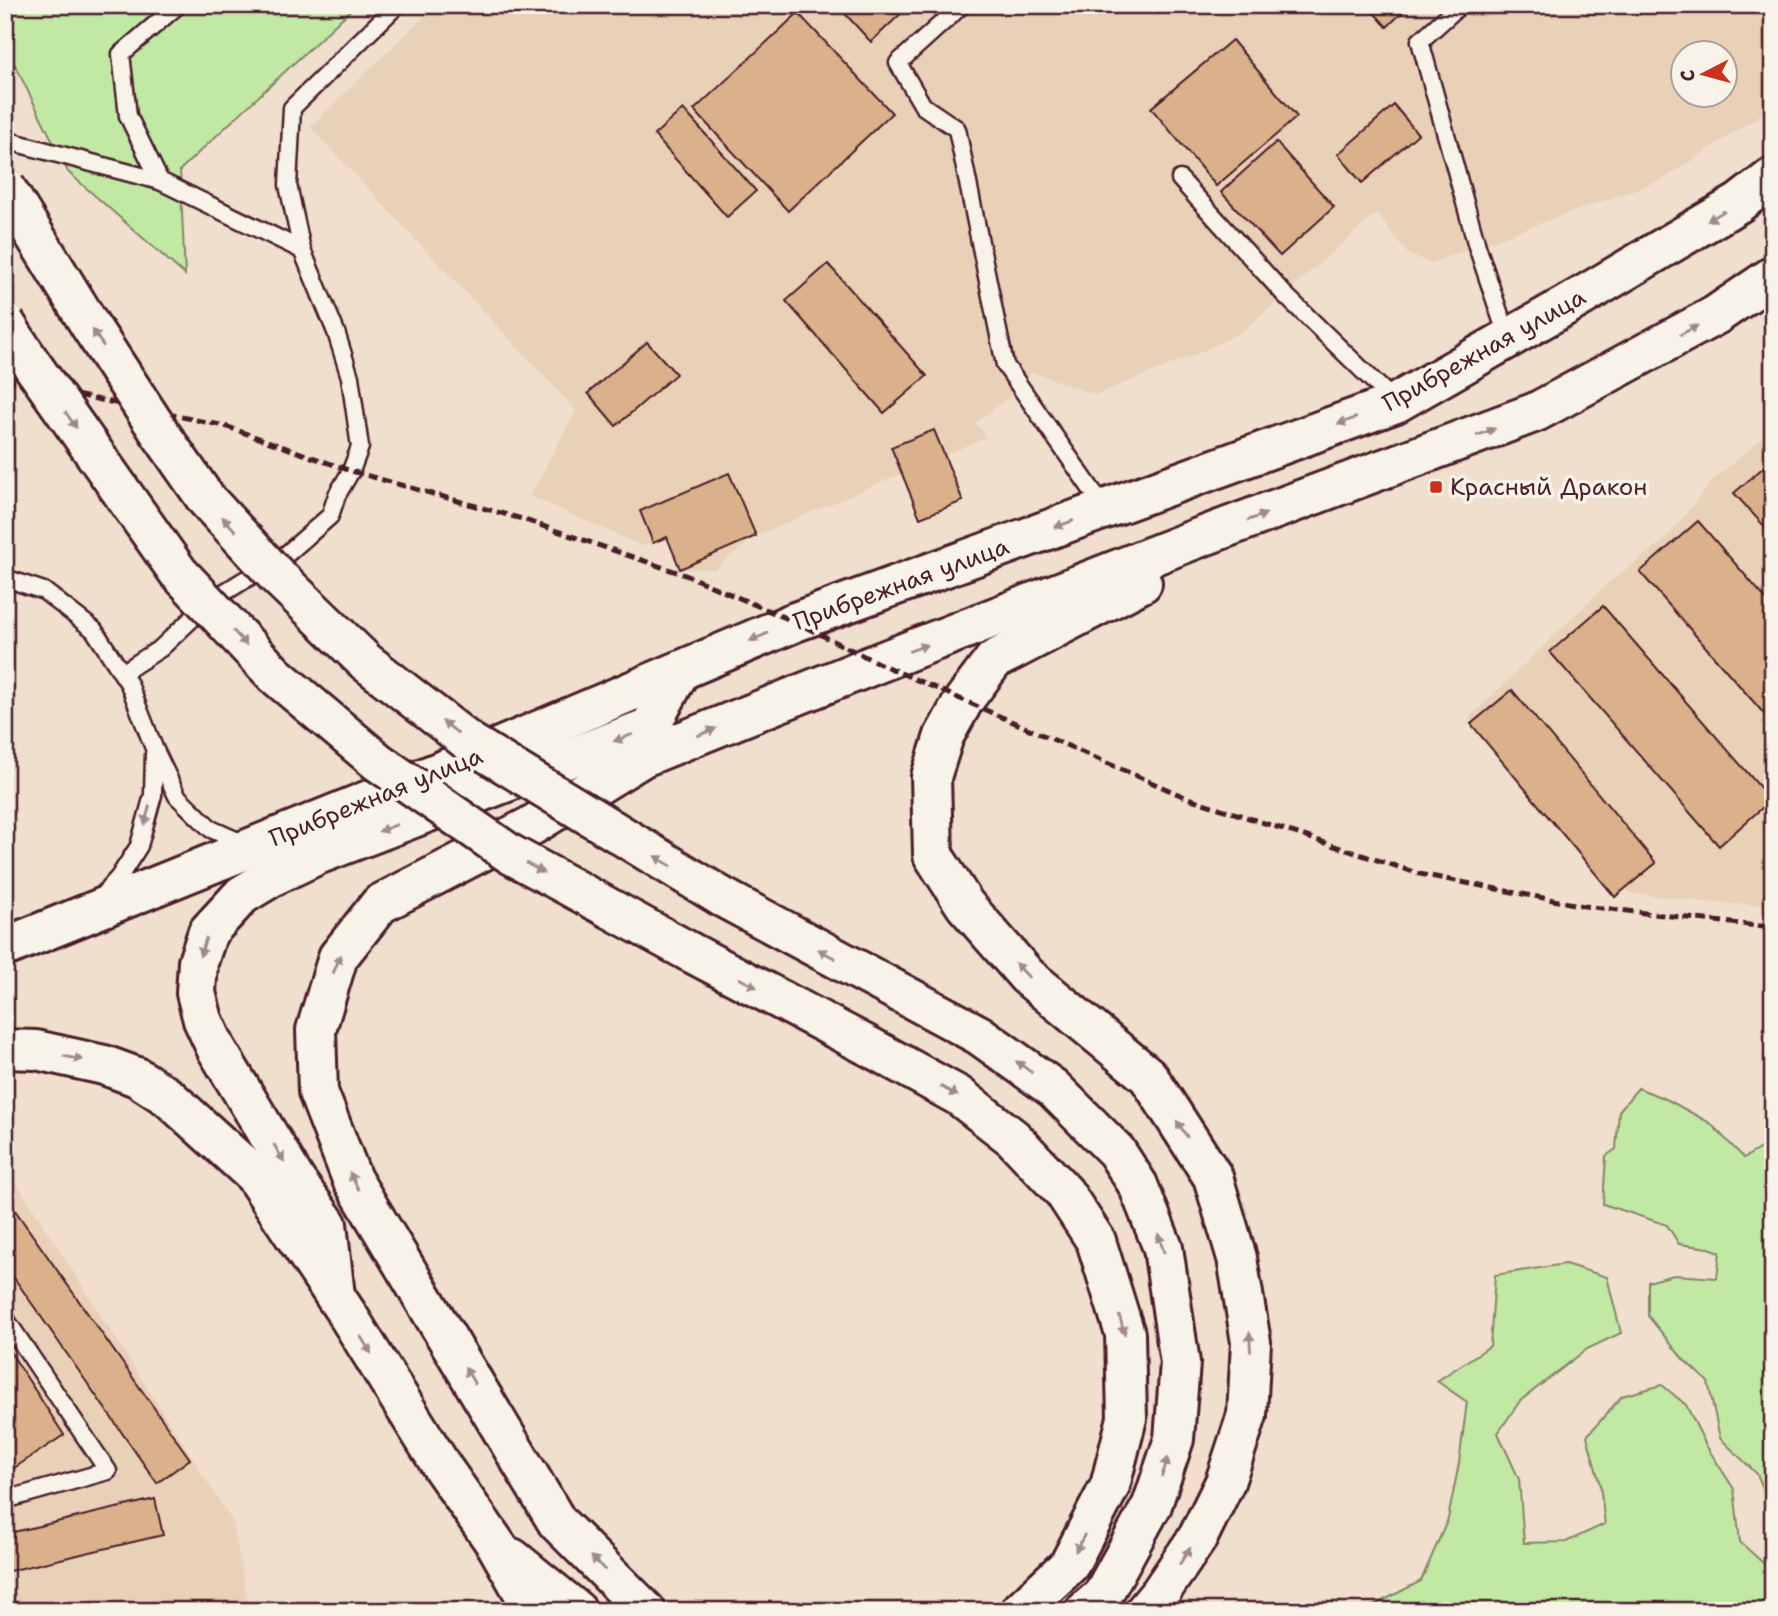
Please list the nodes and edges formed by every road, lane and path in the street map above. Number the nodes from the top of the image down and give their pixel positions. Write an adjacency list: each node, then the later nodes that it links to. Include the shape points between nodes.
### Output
1 (178, 5): 8 (lane, via 121,54 128,116)
2 (397, 5): 10 (lane, via 292,107 288,185)
3 (962, 5): 15 (lane, via 898,63 923,106 957,129 1004,365)
4 (1460, 5): 13 (lane, via 1420,41)
5 (5, 140): 8 (lane)
6 (1773, 177): 13 (street, Прибрежная улица, one-way to 13, via 1739,202)
7 (1180, 179): 14 (lane, via 1284,294)
8 (160, 181): 10 (lane)
9 (5, 187): 33 (street, one-way to 9, bridge, via 1101,1596 1152,1505 1174,1439 1180,1363 1163,1248 1138,1185 1116,1151 1053,1088 979,1035 722,897 469,742 366,662 206,499 91,327)
10 (302, 250): 19 (lane, via 351,377 360,447 351,471 330,516 288,553 220,596 161,648)
11 (1773, 276): 16 (street, one-way to 11, via 1536,412 1716,315)
12 (5, 323): 32 (street, one-way to 32, bridge, via 178,572 275,675 378,762 510,854 959,1096 1013,1138 1064,1192 1096,1241 1125,1334 1127,1418 1110,1486 1069,1564)
13 (1508, 339): 14 (street, Прибрежная улица)
14 (1396, 403): 15 (street, Прибрежная улица, one-way to 15)
15 (1105, 509): 18 (street, Прибрежная улица, one-way to 18, via 795,622)
16 (1193, 540): 31 (street, one-way to 16, via 557,1522 352,1179 318,1092 316,1030 338,957 380,904 531,826 643,757); 34 (street, one-way to 16, via 1198,1537 1226,1482 1247,1415 1251,1342 1237,1258 1213,1177 1148,1076 1027,976 965,905 933,855 931,777 944,736 994,660 1171,567)
17 (5, 578): 19 (lane, via 44,591 94,630)
18 (680, 671): 21 (street, Прибрежная улица); 25 (street, one-way to 25, via 650,727 317,855 242,895 208,932 198,962 196,993 203,1020 296,1181 327,1224)
19 (122, 673): 20 (lane)
20 (154, 748): 21 (lane, via 177,796 211,829); 22 (lane, one-way to 22, via 153,795 139,846)
21 (253, 847): 22 (street, Прибрежная улица)
22 (86, 914): 23 (street, Прибрежная улица)
23 (5, 947)
24 (5, 1049): 25 (street, one-way to 25, via 36,1050 104,1065 137,1077 168,1097 254,1175)
25 (335, 1296): 28 (street, one-way to 28)
26 (5, 1318): 27 (lane, via 108,1471)
27 (5, 1500)
28 (497, 1546): 29 (street); 30 (street)
29 (534, 1611)
30 (576, 1611)
31 (646, 1611)
32 (1020, 1611)
33 (1085, 1611)
34 (1145, 1611)

